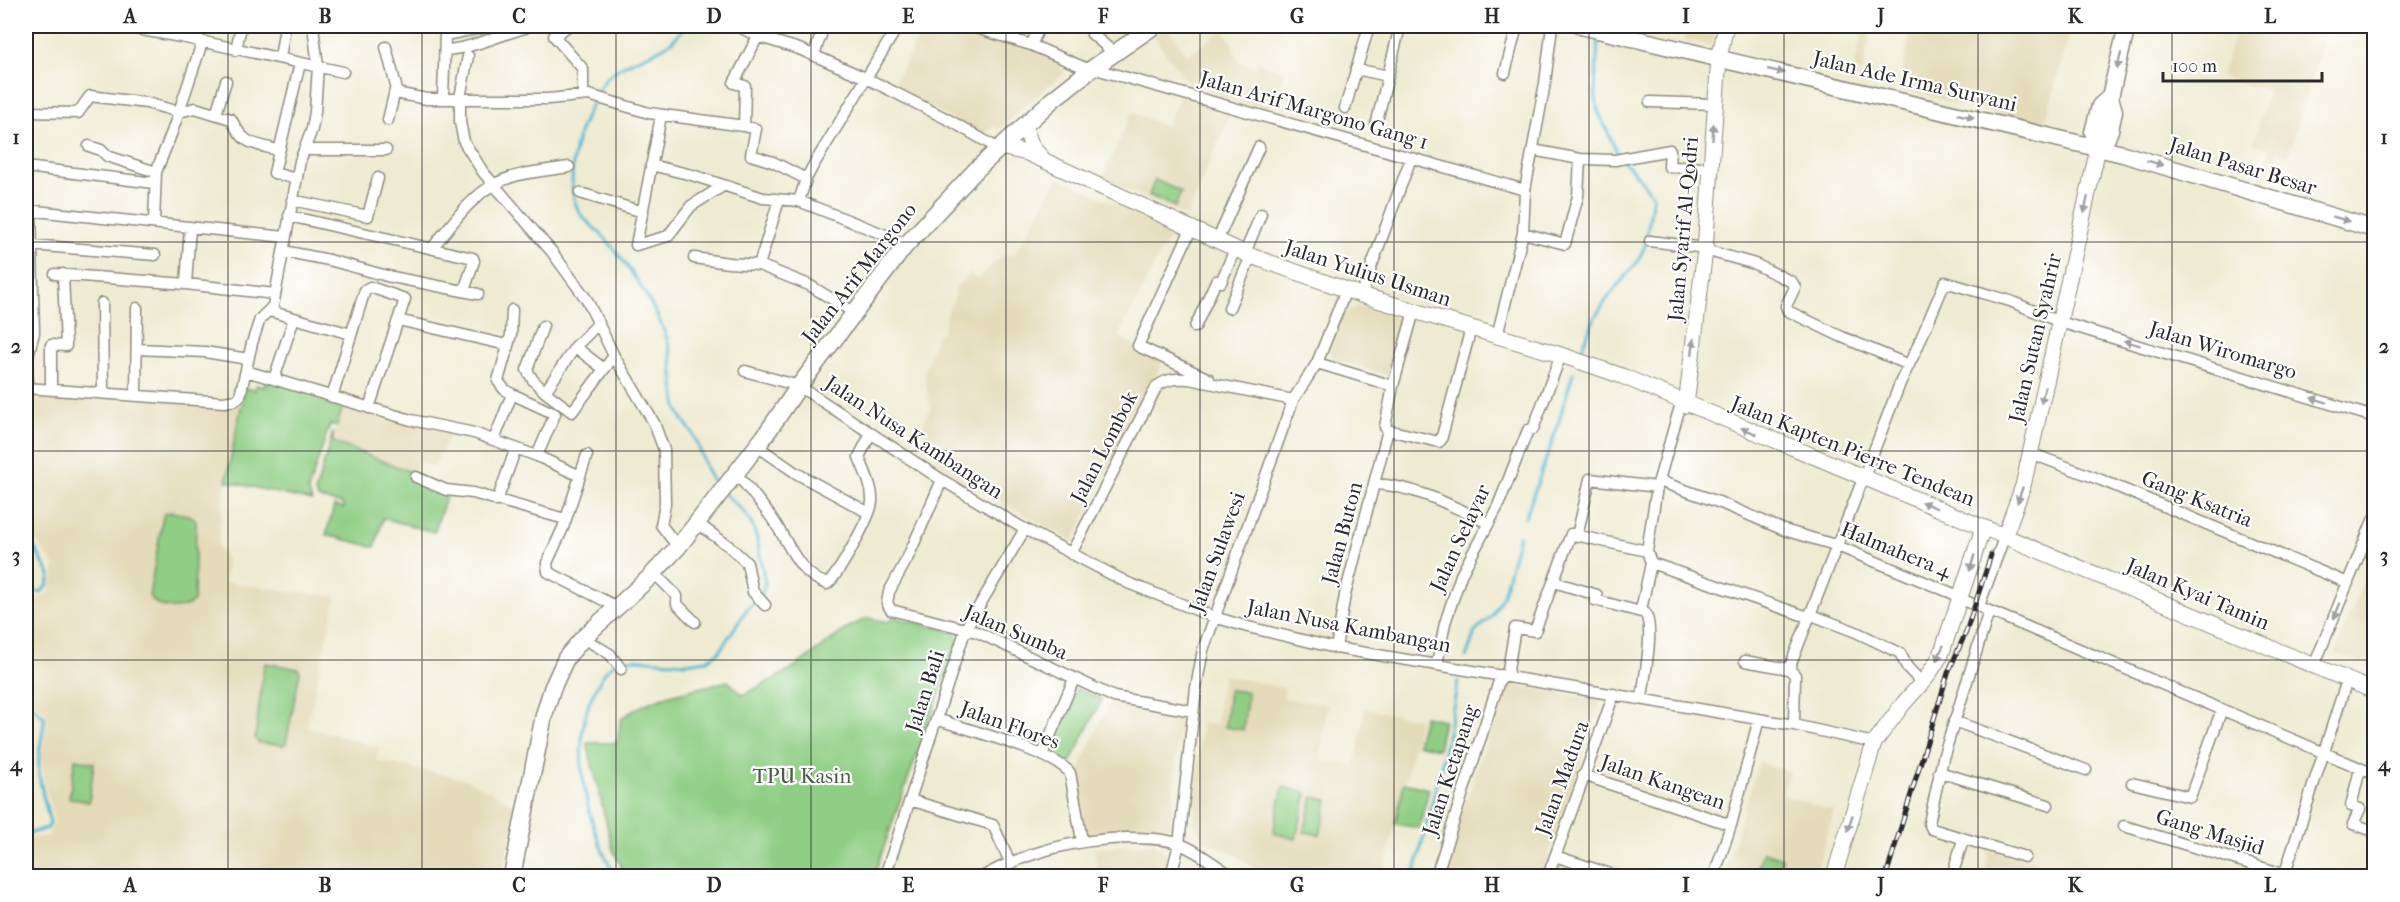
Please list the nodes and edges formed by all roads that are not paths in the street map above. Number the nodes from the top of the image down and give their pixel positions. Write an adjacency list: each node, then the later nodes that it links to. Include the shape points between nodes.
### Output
1 (87, 26): 24 (street)
2 (200, 26): 27 (street)
3 (241, 26): 30 (street)
4 (285, 26): 35 (street)
5 (313, 26): 38 (street)
6 (481, 26): 31 (street, via 445,35)
7 (568, 26): 47 (street, via 554,36 584,69)
8 (737, 26): 26 (street)
9 (824, 26): 34 (street)
10 (883, 26): 22 (street)
11 (970, 26): 28 (street, Jalan Arif Margono Gang 1)
12 (1040, 26): 28 (street)
13 (1154, 26): 32 (main road, Jalan Arif Margono)
14 (1369, 26): 40 (street)
15 (1400, 26): 43 (street)
16 (1517, 26): 42 (street)
17 (1552, 26): 68 (street)
18 (1581, 26): 23 (main road, Jalan Ade Irma Suryani)
19 (1726, 26): 36 (main road, Jalan Syarif Al-Qodri)
20 (2127, 26): 64 (main road, one-way to 64, via 2110,97 2114,111 2110,130)
21 (525, 28): 31 (street, via 461,50)
22 (897, 28): 44 (street)
23 (1603, 28): 36 (main road, Jalan Ade Irma Suryani)
24 (157, 29): 27 (street)
25 (1094, 30): 32 (street)
26 (758, 36): 34 (street); 60 (street, via 734,82 745,86)
27 (200, 42): 30 (street); 54 (street)
28 (1030, 45): 39 (street, Jalan Arif Margono Gang 1)
29 (386, 47): 46 (street)
30 (236, 50): 35 (street)
31 (444, 50): 48 (street)
32 (1114, 53): 39 (main road, Jalan Arif Margono)
33 (468, 56): 49 (street)
34 (814, 56): 44 (street)
35 (280, 58): 37 (street)
36 (1719, 58): 51 (main road, Jalan Syarif Al-Qodri); 64 (main road, Jalan Ade Irma Suryani, one-way to 64)
37 (300, 63): 38 (street); 65 (street)
38 (318, 66): 41 (street); 66 (street, via 314,123)
39 (1091, 69): 58 (main road, Jalan Arif Margono); 69 (street, Jalan Arif Margono Gang 1)
40 (1356, 69): 43 (street); 52 (street)
41 (343, 72)
42 (1505, 73)
43 (1388, 76): 59 (street)
44 (868, 79): 63 (street); 79 (street)
45 (226, 81): 55 (street)
46 (395, 93): 48 (street); 57 (street)
47 (586, 95): 49 (street, via 548,99); 56 (street)
48 (443, 98): 49 (street)
49 (460, 98): 80 (street, via 464,142)
50 (1650, 102): 51 (street)
51 (1715, 104): 75 (main road, Jalan Syarif Al-Qodri, one-way to 51)
52 (1345, 108)
53 (26, 112): 54 (street, via 78,113 90,96)
54 (179, 112): 55 (street, via 195,108); 76 (street)
55 (216, 114): 65 (street, via 231,119 239,135 248,142)
56 (661, 116): 60 (street); 72 (street)
57 (388, 120)
58 (1024, 125): 63 (main road, Jalan Arif Margono); 71 (main road, via 1032,147)
59 (1377, 125)
60 (744, 126): 79 (street, via 756,129 751,155)
61 (89, 146): 76 (street)
62 (1259, 147): 99 (street)
63 (1000, 148): 71 (main road, Jalan Yulius Usman); 102 (main road, Jalan Arif Margono)
64 (2098, 148): 95 (main road, Jalan Pasar Besar, one-way to 95); 127 (main road, Jalan Sutan Syahrir, one-way to 127)
65 (278, 150): 78 (street, via 274,174)
66 (304, 150): 67 (street); 78 (street)
67 (386, 150)
68 (1533, 150): 70 (street); 82 (street)
69 (1411, 158): 82 (street, Jalan Arif Margono Gang 1); 117 (street)
70 (1580, 159): 75 (street, via 1620,159 1670,150 1670,167); 97 (street, via 1578,196 1565,244)
71 (1045, 161): 94 (main road, Jalan Yulius Usman)
72 (651, 165): 81 (street); 88 (street)
73 (26, 167): 76 (street)
74 (569, 167): 80 (street)
75 (1711, 168): 104 (main road, Jalan Syarif Al-Qodri)
76 (155, 178): 92 (street)
77 (378, 178): 91 (street)
78 (296, 179): 84 (street)
79 (806, 179): 86 (street)
80 (494, 184): 103 (street, via 469,205); 128 (street, via 570,276)
81 (723, 186): 85 (street); 88 (street, via 691,206 668,236 636,245)
82 (1525, 190): 97 (street)
83 (580, 193): 88 (street)
84 (292, 200): 90 (street); 91 (street)
85 (779, 200): 86 (street); 109 (street)
86 (799, 201): 102 (street, via 838,214)
87 (28, 210): 92 (street); 101 (street)
88 (643, 212)
89 (1261, 214): 106 (street)
90 (289, 216): 96 (street); 98 (street)
91 (368, 216): 96 (street)
92 (154, 222): 93 (street)
93 (190, 226): 98 (street); 111 (street)
94 (1191, 229): 99 (main road, Jalan Yulius Usman); 143 (street, via 1138,346)
95 (2374, 229)
96 (364, 232): 103 (street)
97 (1523, 233): 134 (street)
98 (285, 237): 105 (street)
99 (1217, 241): 106 (main road, Jalan Yulius Usman)
100 (1650, 241): 104 (street)
101 (31, 245): 107 (street); 132 (street)
102 (905, 246): 124 (main road, Jalan Arif Margono)
103 (432, 248): 113 (street, via 474,259)
104 (1705, 249): 142 (street, via 1755,264 1792,282 1795,287 1785,306 1788,310); 159 (main road, Jalan Syarif Al-Qodri, one-way to 104)
105 (284, 251): 110 (street); 115 (street)
106 (1244, 253): 112 (main road, Jalan Yulius Usman); 120 (street); 130 (street, via 1221,282 1216,281)
107 (155, 255)
108 (694, 258): 109 (street)
109 (759, 265): 124 (street, via 808,285)
110 (387, 276): 113 (street); 114 (street)
111 (186, 284): 115 (street); 152 (street, via 59,274 66,346 51,345)
112 (1346, 290): 117 (main road, Jalan Yulius Usman); 140 (street, Jalan Sulawesi)
113 (464, 291): 116 (street)
114 (383, 292): 126 (street, via 405,299); 133 (street, via 369,287 365,290)
115 (275, 294): 121 (street)
116 (478, 294)
117 (1361, 295): 123 (main road, Jalan Yulius Usman)
118 (102, 303): 154 (street)
119 (138, 308): 137 (street)
120 (1228, 308)
121 (268, 310): 125 (street); 141 (street, via 260,319)
122 (512, 310): 135 (street)
123 (1414, 311): 131 (main road, Jalan Yulius Usman); 149 (street, Jalan Buton)
124 (855, 312): 148 (main road, Jalan Arif Margono)
125 (294, 318): 133 (street); 147 (street)
126 (398, 320): 135 (street); 160 (street)
127 (2060, 322): 142 (street, Jalan Wiromargo, via 2010,301 1945,282); 161 (street, Jalan Wiromargo, one-way to 127); 167 (main road, Jalan Sutan Syahrir, one-way to 167)
128 (599, 323): 136 (street); 139 (street)
129 (543, 326): 153 (street, via 527,370)
130 (1195, 327)
131 (1471, 328): 134 (main road, Jalan Yulius Usman); 162 (street, via 1441,440)
132 (30, 334): 151 (street)
133 (351, 334): 157 (street)
134 (1497, 336): 138 (main road, Jalan Yulius Usman)
135 (507, 345): 155 (street, via 498,381)
136 (574, 347): 144 (street); 153 (street)
137 (137, 349): 141 (street, via 206,352); 156 (street)
138 (1561, 355): 159 (main road, Jalan Yulius Usman, via 1622,376); 182 (street, Jalan Selayar, via 1533,429 1528,430)
139 (614, 356): 144 (street); 188 (street, via 661,439 665,504 660,521)
140 (1317, 363): 149 (street); 158 (street, Jalan Sulawesi)
141 (247, 365): 147 (street); 156 (street, via 237,400)
142 (1909, 365): 173 (street)
143 (1180, 367): 146 (street); 150 (street)
144 (604, 369): 153 (street, via 572,412)
145 (745, 371): 148 (street, Jalan Nusa Kambangan)
146 (1175, 378): 150 (street); 190 (street, Jalan Lombok, via 1157,386)
147 (274, 379): 157 (street)
148 (799, 386): 163 (street, Jalan Nusa Kambangan); 165 (main road, Jalan Arif Margono)
149 (1393, 386): 162 (street, Jalan Buton, via 1385,427)
150 (1229, 387): 158 (street)
151 (26, 388): 152 (street)
152 (51, 389): 154 (street)
153 (545, 392)
154 (103, 393): 156 (street)
155 (512, 394): 164 (street); 169 (street, via 555,414)
156 (136, 395)
157 (332, 397): 160 (street)
158 (1293, 400): 201 (street, Jalan Sulawesi)
159 (1683, 404): 173 (main road, Jalan Kapten Pierre Tendean, one-way to 159); 176 (street)
160 (369, 408): 164 (street)
161 (2374, 417)
162 (1388, 430): 175 (street, Jalan Buton)
163 (871, 433): 174 (street, Jalan Nusa Kambangan); 178 (street, via 859,457 870,486)
164 (494, 440): 166 (street)
165 (757, 446): 170 (main road, Jalan Arif Margono); 178 (street, via 796,473)
166 (516, 448): 169 (street); 177 (street)
167 (2030, 453): 185 (main road, Jalan Sutan Syahrir, one-way to 185); 194 (street, Gang Ksatria)
168 (587, 455): 171 (street)
169 (537, 456): 171 (street)
170 (736, 473): 178 (street, via 773,519 794,558 813,578 825,584 845,560); 181 (main road, Jalan Arif Margono)
171 (580, 476): 180 (street)
172 (417, 477): 177 (street, via 446,490)
173 (1862, 477): 183 (main road, Jalan Kapten Pierre Tendean, one-way to 173); 187 (street)
174 (942, 480): 184 (street, Jalan Nusa Kambangan); 203 (street, Jalan Sumba, via 887,603 891,610)
175 (1375, 484): 182 (street, via 1429,496); 205 (street, Jalan Buton, via 1345,595)
176 (1658, 484): 186 (street, Halmahera 4, via 1590,479); 187 (street, Halmahera 4, via 1721,502 1784,530); 189 (street)
177 (497, 501): 180 (street)
178 (869, 513)
179 (2374, 518): 194 (street)
180 (565, 519): 197 (street, via 547,563 550,575)
181 (697, 523): 188 (main road, Jalan Arif Margono); 196 (street, via 747,563 753,591)
182 (1488, 523): 207 (street, Jalan Selayar, via 1461,575)
183 (1983, 528): 185 (main road, Jalan Kapten Pierre Tendean); 195 (main road, one-way to 195)
184 (1025, 529): 190 (street, Jalan Nusa Kambangan); 203 (street, Jalan Bali)
185 (2005, 535): 198 (street); 208 (main road, Jalan Kyai Tamin)
186 (1577, 536): 189 (street); 193 (street, via 1571,534)
187 (1835, 545): 195 (street, Halmahera 4); 200 (street)
188 (678, 547): 192 (main road, Jalan Arif Margono)
189 (1647, 550): 191 (street)
190 (1071, 554): 201 (street, Jalan Nusa Kambangan, via 1146,591)
191 (1651, 563): 199 (street); 200 (street)
192 (654, 573): 197 (main road, Jalan Arif Margono); 202 (street)
193 (1554, 582): 199 (street, via 1597,595 1595,600); 211 (street, Jalan Ketapang, via 1535,631 1515,628)
194 (2348, 583): 208 (street, one-way to 208)
195 (1960, 599): 198 (street, Halmahera 4); 214 (main road, one-way to 214, via 1941,655)
196 (765, 605)
197 (617, 607): 204 (main road, Jalan Arif Margono)
198 (1984, 608): 218 (street, Halmahera 4); 222 (street)
199 (1641, 610): 217 (street, via 1648,618 1649,632)
200 (1808, 615): 210 (street); 214 (street, via 1900,653)
201 (1214, 617): 205 (street, Jalan Nusa Kambangan); 219 (street, Jalan Sulawesi, via 1203,650)
202 (695, 622)
203 (966, 628): 212 (street, Jalan Sumba); 220 (street, Jalan Bali)
204 (583, 638): 209 (street, via 610,654); 244 (main road, Jalan Arif Margono, via 566,658 549,700)
205 (1336, 648): 207 (street, Jalan Nusa Kambangan)
206 (1745, 661): 210 (street)
207 (1437, 664): 211 (street, Jalan Nusa Kambangan)
208 (2314, 666): 213 (main road, Jalan Kyai Tamin)
209 (621, 669)
210 (1789, 669): 223 (street, via 1795,675)
211 (1504, 676): 216 (street, Jalan Nusa Kambangan); 249 (street, Jalan Ketapang)
212 (1074, 679): 219 (street, Jalan Sumba, via 1119,698); 226 (street)
213 (2347, 680): 215 (main road, Jalan Kyai Tamin); 225 (street)
214 (1923, 684): 224 (main road)
215 (2374, 691)
216 (1614, 694): 217 (street, Jalan Nusa Kambangan); 231 (street, Jalan Madura)
217 (1642, 698): 221 (street, Jalan Nusa Kambangan)
218 (2222, 710): 225 (street, Halmahera 4); 232 (street, via 2190,797)
219 (1193, 711): 240 (street, Jalan Sulawesi)
220 (936, 719): 226 (street, Jalan Flores); 233 (street, Jalan Bali)
221 (1759, 719): 223 (street, Jalan Nusa Kambangan); 235 (street)
222 (1954, 721): 228 (street); 229 (street)
223 (1794, 725): 224 (street, Jalan Nusa Kambangan)
224 (1874, 743): 253 (main road, one-way to 253)
225 (2322, 752): 227 (street, Halmahera 4); 255 (street)
226 (1042, 755): 239 (street, Jalan Flores, via 1070,773)
227 (2360, 769): 230 (street, Halmahera 4); 237 (street, via 2351,806 2360,809 2353,824)
228 (2085, 770)
229 (1939, 772): 234 (street); 238 (street, via 1929,823 1932,829)
230 (2374, 774)
231 (1583, 775): 235 (street, Jalan Kangean); 241 (street, Jalan Madura)
232 (2132, 783)
233 (910, 800): 243 (street, via 993,825); 245 (street, Jalan Bali)
234 (2048, 805)
235 (1731, 825): 252 (street)
236 (2124, 826): 255 (street, Gang Masjid)
237 (2374, 831)
238 (1962, 840): 242 (street); 254 (street)
239 (1082, 841): 240 (street, via 1140,839); 243 (street, via 1054,846)
240 (1179, 844): 247 (street, Jalan Sulawesi); 248 (street)
241 (1555, 856): 250 (street, Jalan Madura); 251 (street)
242 (2025, 858)
243 (1010, 862): 246 (street)
244 (512, 876)
245 (885, 876)
246 (984, 876)
247 (1171, 876)
248 (1233, 876)
249 (1436, 876)
250 (1548, 876)
251 (1616, 876)
252 (1714, 876)
253 (1834, 876)
254 (1952, 876)
255 (2286, 876)

